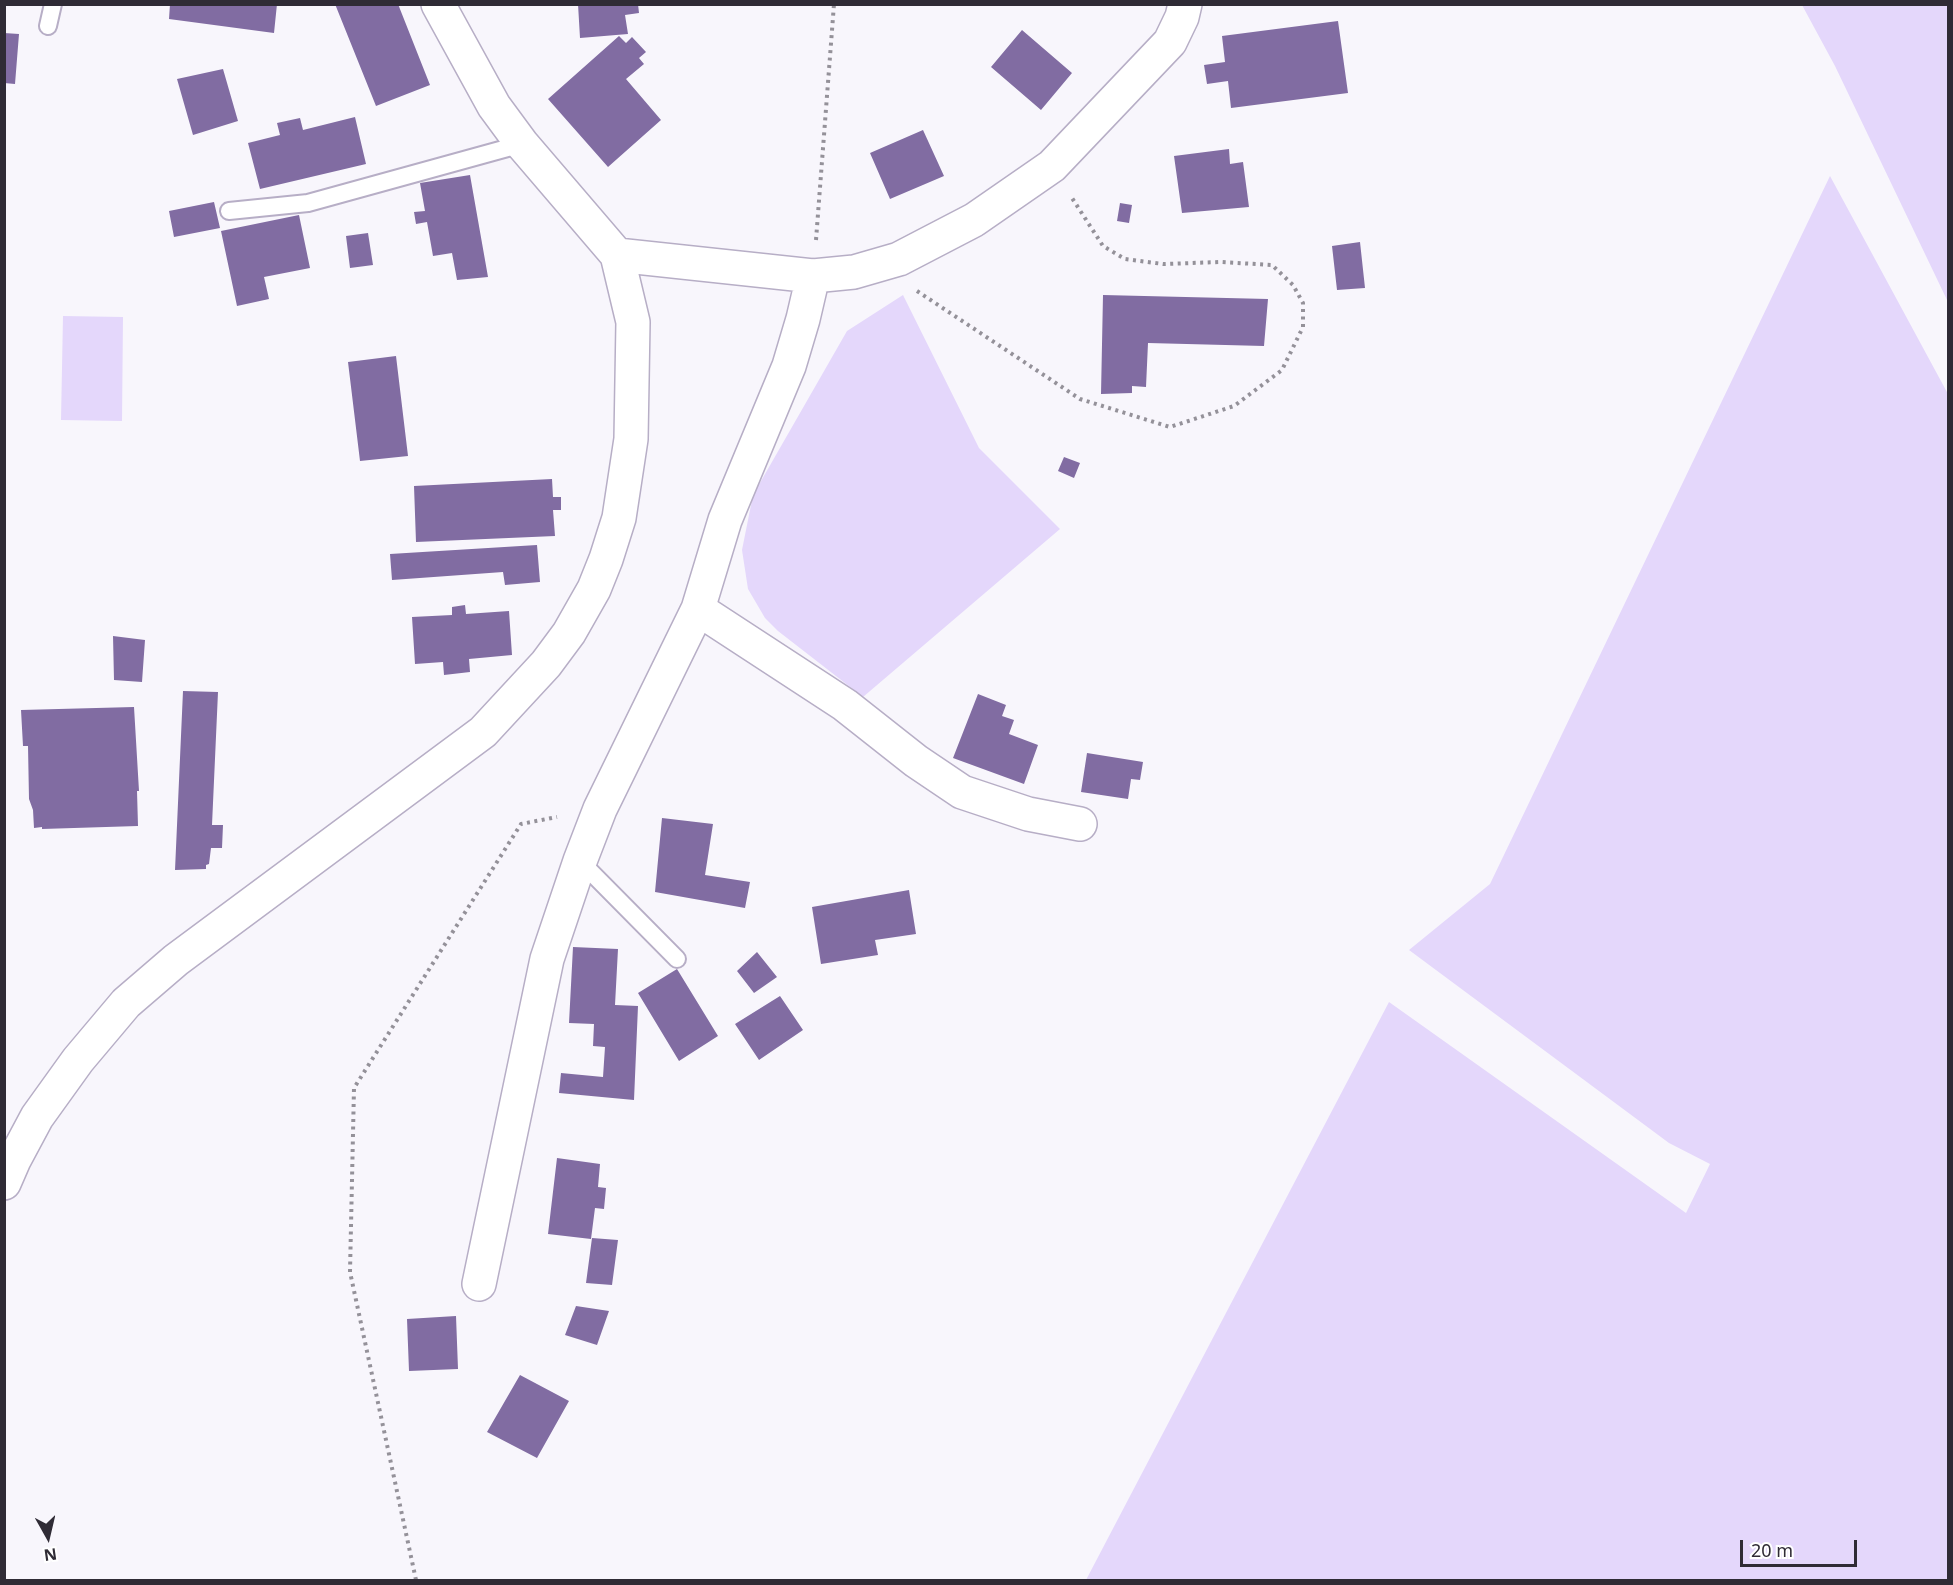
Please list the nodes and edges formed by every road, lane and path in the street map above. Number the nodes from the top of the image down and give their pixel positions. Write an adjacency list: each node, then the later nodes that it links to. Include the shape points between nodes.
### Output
1 (53, 4): 5 (lane)
2 (438, 4): 6 (street, via 494,106)
3 (834, 4): 11 (path)
4 (1185, 4): 7 (street, via 1170,42)
5 (48, 26)
6 (522, 144): 8 (lane, via 308,203); 9 (street)
7 (1052, 166): 10 (street, via 974,220); 10 (path, via 1102,246 1125,259 1163,264 1272,265 1293,285 1303,303 1303,327 1282,370 1234,406 1170,427 1080,399 916,290)
8 (229, 211)
9 (616, 255): 11 (street); 17 (street, via 633,322 631,439 613,539 594,589 569,633 483,732 176,960 126,1003 37,1117)
10 (899, 259): 11 (street, via 854,272)
11 (813, 276): 12 (street, via 789,366 725,520)
12 (698, 609): 13 (street); 14 (street, via 844,705 962,792 1028,814)
13 (600, 808): 15 (street); 19 (path, via 521,824 354,1088 350,1272)
14 (1080, 824)
15 (580, 861): 16 (lane); 18 (street, via 547,959)
16 (677, 959)
17 (4, 1183)
18 (479, 1284)
19 (416, 1581)

